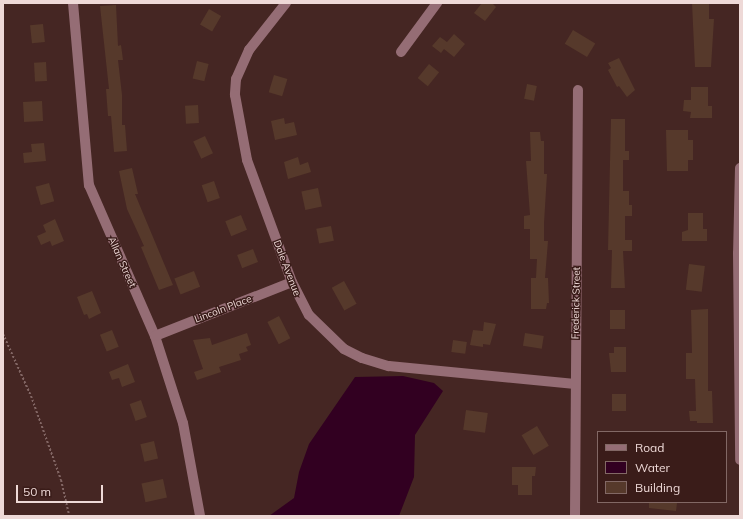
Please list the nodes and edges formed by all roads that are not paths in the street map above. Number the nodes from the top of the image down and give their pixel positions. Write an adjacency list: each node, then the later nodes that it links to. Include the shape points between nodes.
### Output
1 (73, 3): 8 (street, Allan Street, via 89,185)
2 (286, 3): 7 (street, Dale Avenue, via 249,50 236,79 235,95 247,160)
3 (433, 4): 4 (street)
4 (400, 52)
5 (578, 90): 9 (street, Frederick Street)
6 (740, 168): 10 (street)
7 (292, 282): 8 (street, Lincoln Place); 9 (street, Dale Avenue, via 309,315 344,349 362,358 389,366)
8 (155, 336): 11 (street, Allan Street, via 183,423)
9 (575, 384): 12 (street, Frederick Street)
10 (740, 460)
11 (200, 516)
12 (575, 516)

